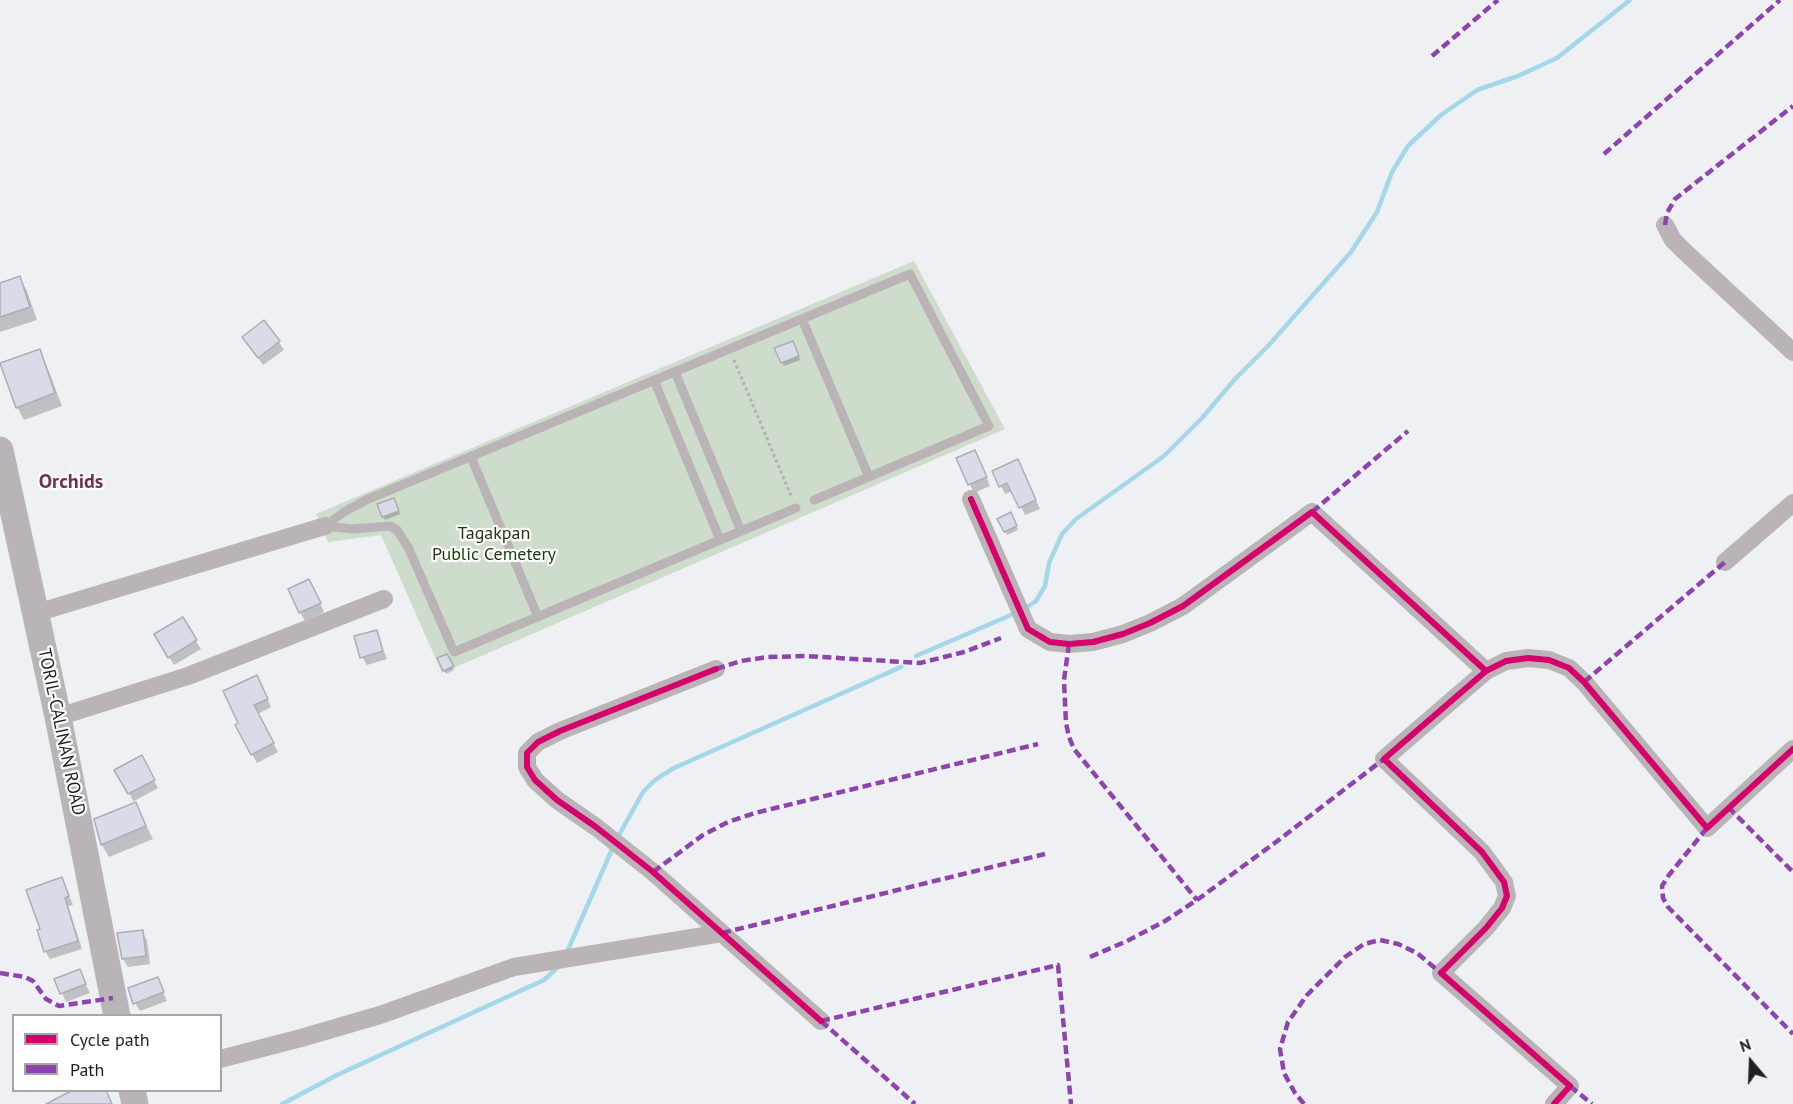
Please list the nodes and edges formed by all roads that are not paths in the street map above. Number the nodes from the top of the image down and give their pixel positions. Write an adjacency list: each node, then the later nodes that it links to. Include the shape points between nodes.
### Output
1 (1665, 225): 3 (street, via 1672,240)
2 (802, 318): 4 (lane); 8 (lane); 8 (lane, via 910,274 989,426)
3 (1789, 341)
4 (675, 372): 5 (lane); 14 (lane)
5 (654, 380): 7 (lane); 15 (lane)
6 (0, 450): 18 (main road, TORIL-CALINAN ROAD)
7 (471, 457): 13 (lane, via 354,506); 19 (lane)
8 (869, 477): 10 (lane)
9 (971, 499): 21 (street, via 1023,620 1028,629 1050,642 1093,642 1150,623 1183,606 1312,512)
10 (814, 500)
11 (1793, 503): 16 (street)
12 (796, 508): 14 (lane)
13 (325, 526): 18 (street); 19 (lane, via 390,526 397,530 454,652)
14 (741, 531): 15 (lane)
15 (720, 540): 19 (lane)
16 (1725, 562)
17 (384, 599): 22 (street, via 189,676)
18 (36, 613): 22 (main road, TORIL-CALINAN ROAD)
19 (538, 617)
20 (716, 669): 24 (street, via 538,742 527,753 527,767 557,800 653,872)
21 (1486, 671): 23 (street, via 1506,661 1528,658 1549,660 1569,668 1707,828); 28 (street, via 1384,759 1482,852 1504,882 1507,896 1502,908 1441,973 1570,1086)
22 (58, 717): 25 (main road, TORIL-CALINAN ROAD)
23 (1793, 749)
24 (722, 933): 26 (street); 27 (street, via 514,968 380,1015)
25 (117, 1014)
26 (821, 1021)
27 (222, 1058)
28 (1554, 1104)

